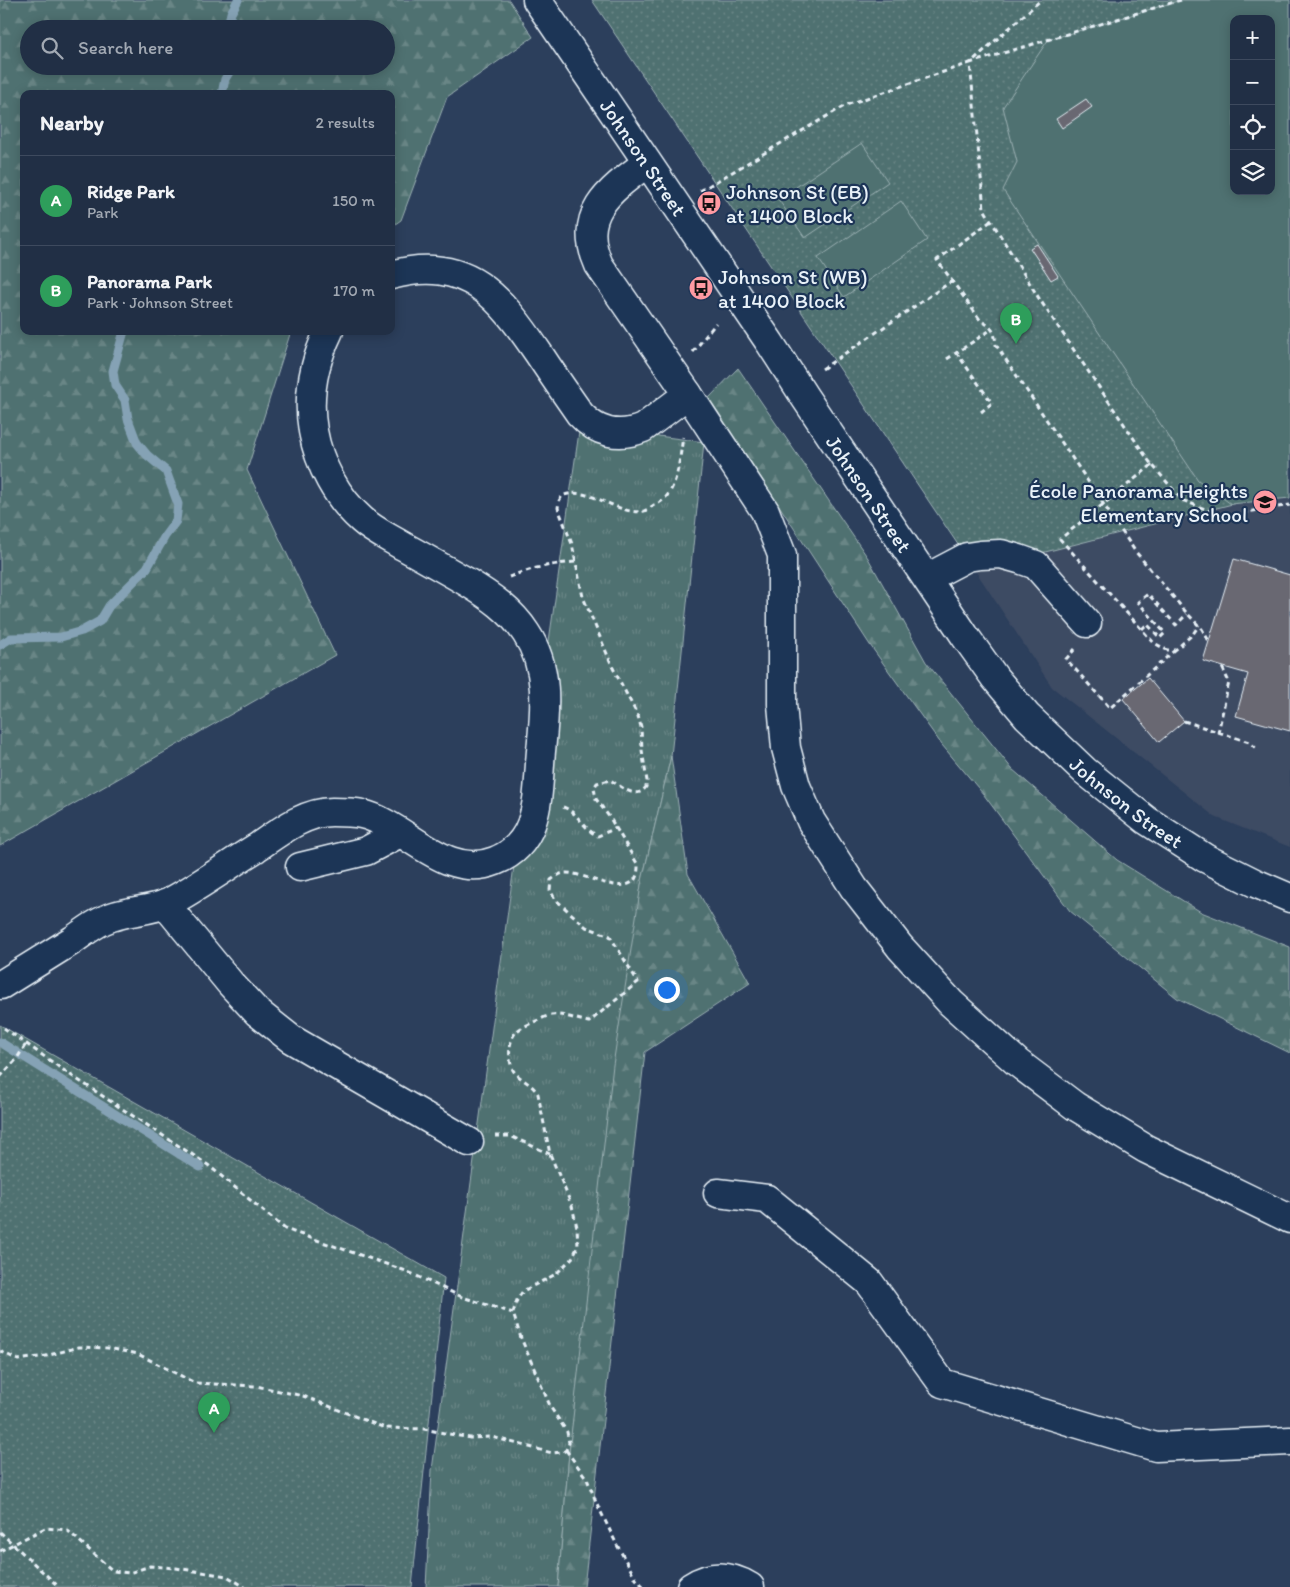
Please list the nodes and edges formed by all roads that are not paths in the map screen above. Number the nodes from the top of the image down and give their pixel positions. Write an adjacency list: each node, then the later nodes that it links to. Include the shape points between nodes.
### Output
1 (538, 0): 2 (street, Johnson Street)
2 (647, 163): 5 (street, via 612,190 601,205 590,230 591,241 599,265); 6 (street, Johnson Street)
3 (395, 274): 5 (street, via 411,270 443,271 466,278 484,289 515,319 580,414 597,429 614,434 636,431)
4 (327, 335): 8 (street, via 315,367 311,409 315,443 330,478 350,508 364,522 504,607 527,634 544,681 545,709 536,803 529,833 520,844 495,861 470,864 454,862 432,853)
5 (688, 394): 15 (street, via 765,511 782,555 782,704 786,748 796,786 811,821 854,888 900,948 952,1004 1018,1063 1075,1106 1146,1149)
6 (927, 578): 7 (street, via 967,557 1002,554 1036,565); 10 (street, Johnson Street, via 975,650 1027,716 1085,771 1146,820 1205,858)
7 (1086, 623)
8 (400, 833): 9 (street, via 366,851); 11 (street, via 362,814 322,813 304,818)
9 (300, 867)
10 (1290, 898)
11 (166, 904): 12 (street, via 106,918); 13 (street, via 230,983 290,1040)
12 (1, 985)
13 (470, 1142)
14 (718, 1193): 16 (street, via 767,1199 868,1282 942,1383 1156,1448)
15 (1290, 1220)
16 (1290, 1441)
17 (691, 1587): 18 (street, via 726,1576)
18 (750, 1587)

